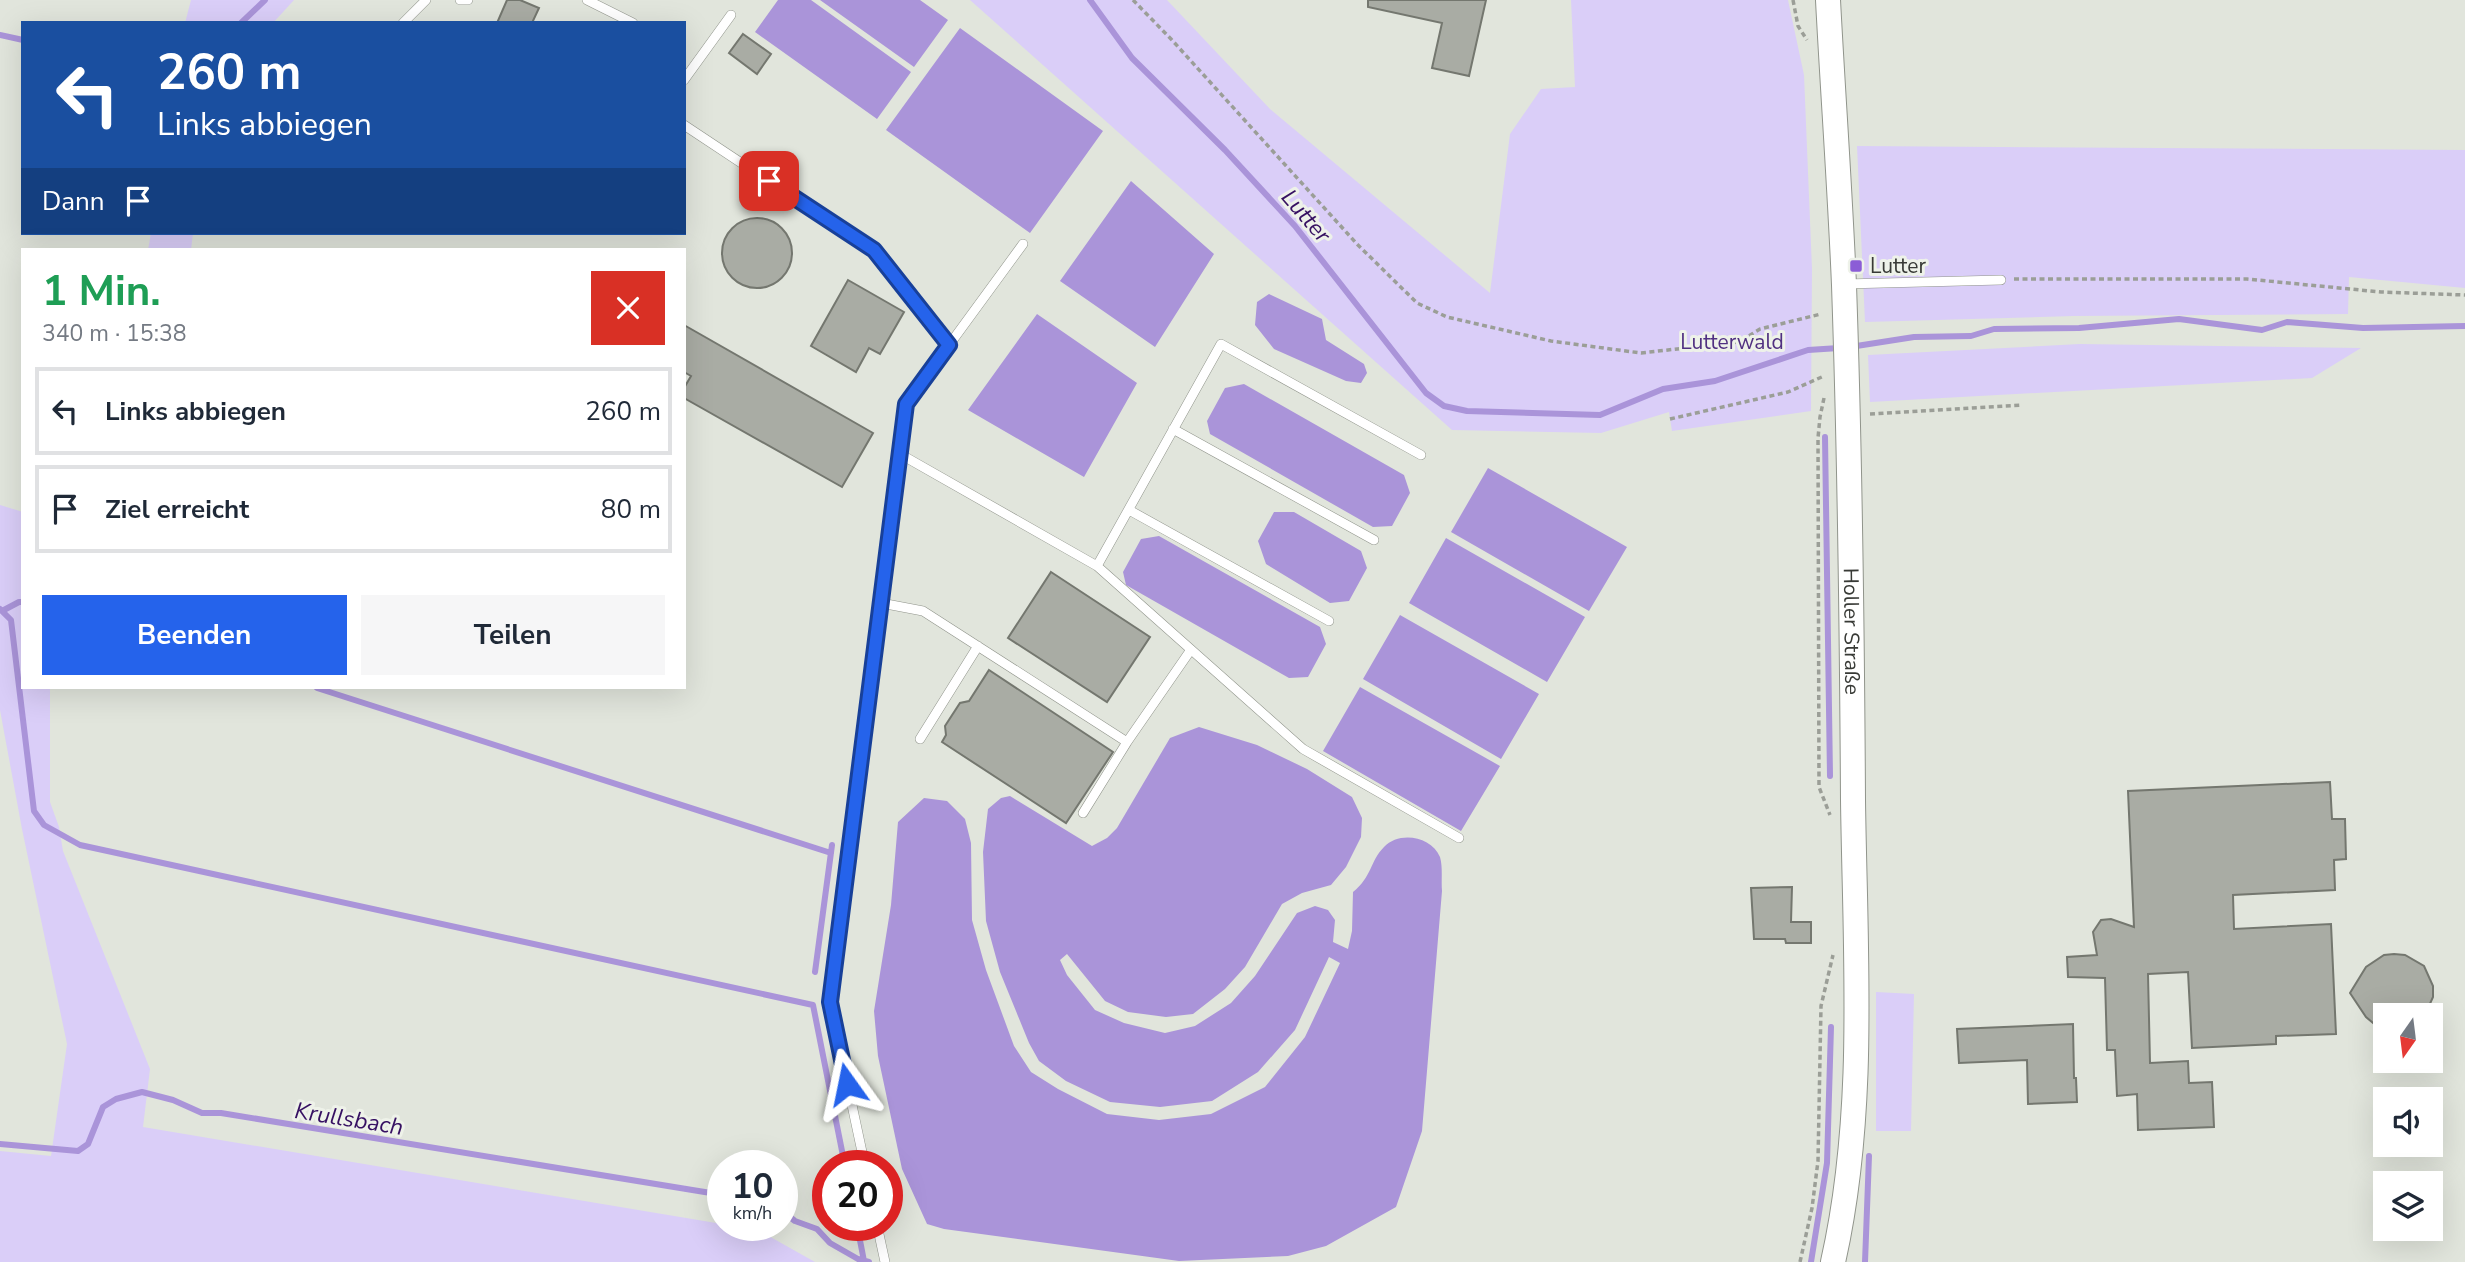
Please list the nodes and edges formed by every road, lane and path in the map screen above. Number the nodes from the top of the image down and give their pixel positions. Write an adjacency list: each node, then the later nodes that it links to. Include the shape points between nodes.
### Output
1 (426, 0): 8 (lane)
2 (460, 0): 3 (lane)
3 (468, 0)
4 (587, 0): 9 (lane)
5 (1133, 0): 16 (path, via 1357,244 1417,303 1447,317 1551,341 1641,352 1739,342 1760,329)
6 (1828, 0): 14 (street, Holler Straße)
7 (731, 15): 10 (lane)
8 (405, 21)
9 (630, 21)
10 (686, 77)
11 (686, 126): 17 (lane, via 874,250)
12 (1023, 244): 17 (lane)
13 (2001, 279): 14 (lane); 15 (path, via 2247,279)
14 (1844, 284): 18 (street, Holler Straße, via 1845,324)
15 (2465, 295)
16 (1821, 314)
17 (949, 345): 24 (lane, via 906,404)
18 (1834, 369): 21 (street, Holler Straße); 22 (path, via 1788,392)
19 (1826, 389): 36 (path, via 1818,438 1819,787)
20 (2022, 405): 21 (path)
21 (1847, 416): 43 (street, Holler Straße, via 1855,1050 1849,1166)
22 (1670, 419)
23 (1174, 429): 25 (lane, via 1221,344); 26 (lane); 27 (lane)
24 (900, 454): 28 (lane); 29 (lane)
25 (1421, 455)
26 (1129, 510): 28 (lane); 30 (lane)
27 (1374, 540)
28 (1097, 566): 32 (lane)
29 (881, 603): 31 (lane, via 923,611); 39 (lane, via 830,1002)
30 (1329, 621)
31 (978, 646): 33 (lane); 34 (lane)
32 (1190, 651): 34 (lane); 37 (lane, via 1303,749)
33 (920, 739)
34 (1127, 742): 35 (lane)
35 (1083, 813)
36 (1832, 820)
37 (1459, 838)
38 (1833, 951): 42 (path, via 1821,1006 1818,1161)
39 (861, 1150)
40 (881, 1241): 41 (lane)
41 (885, 1260)
42 (1800, 1262)
43 (1833, 1262)

